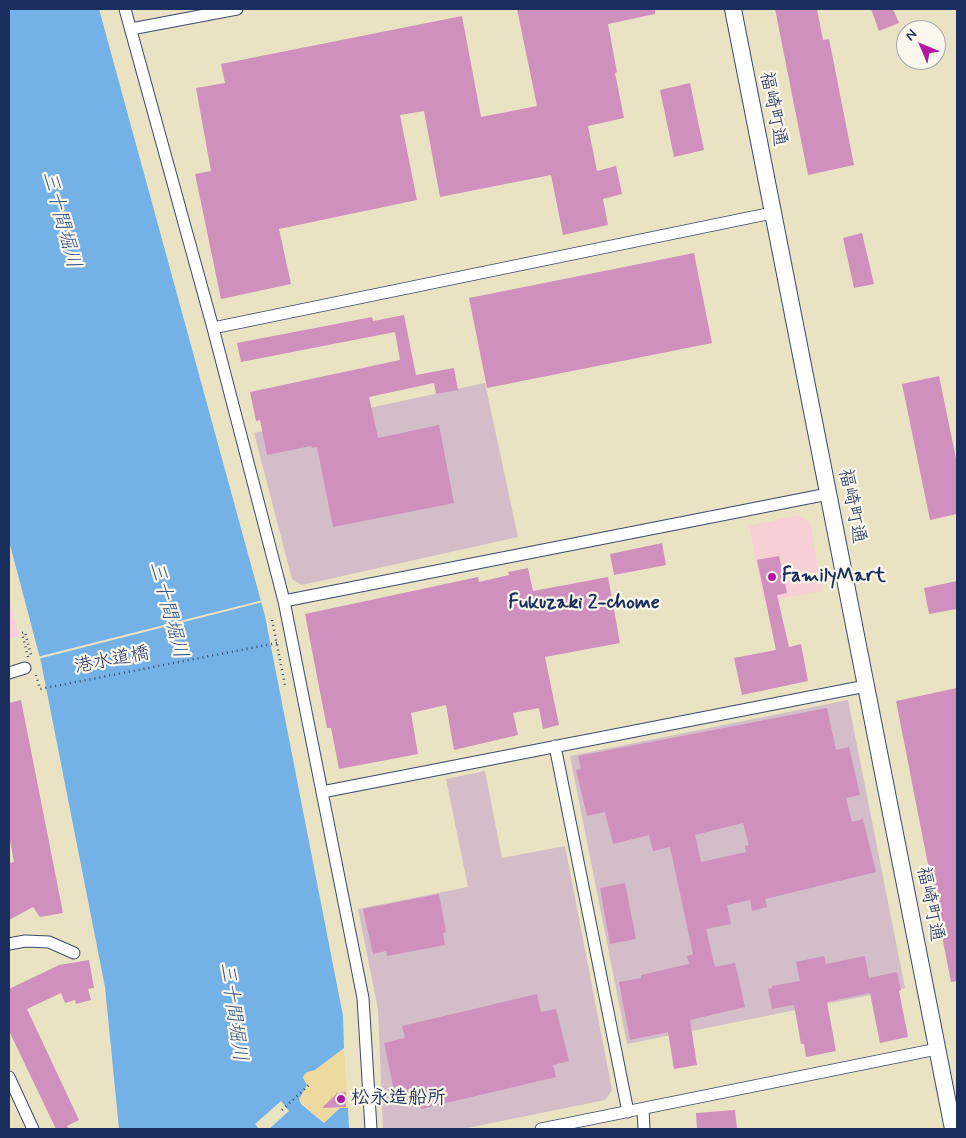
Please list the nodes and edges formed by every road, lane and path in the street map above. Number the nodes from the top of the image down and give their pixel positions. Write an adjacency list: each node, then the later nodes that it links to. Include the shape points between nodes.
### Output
1 (125, 9): 4 (street)
2 (237, 9): 4 (street)
3 (733, 9): 5 (street, 福崎町通)
4 (131, 29): 6 (street)
5 (772, 213): 6 (street); 7 (street, 福崎町通)
6 (213, 328): 8 (street)
7 (828, 494): 8 (street); 15 (street, 福崎町通)
8 (284, 601): 18 (street)
9 (272, 620): 10 (path)
10 (277, 644): 14 (path); 16 (path, 港水道橋)
11 (29, 656): 11 (path, via 25,632 22,633)
12 (25, 668): 13 (street)
13 (9, 673)
14 (285, 685)
15 (866, 686): 17 (street); 21 (street, 福崎町通)
16 (40, 689)
17 (555, 746): 18 (street); 26 (street)
18 (322, 792): 28 (street, via 363,998)
19 (9, 944): 20 (street, via 49,942)
20 (74, 953)
21 (937, 1049): 24 (street); 31 (street, 福崎町通)
22 (9, 1077): 27 (street)
23 (310, 1084): 25 (path)
24 (643, 1109): 26 (street); 30 (street)
25 (282, 1110)
26 (628, 1112): 29 (street)
27 (33, 1129)
28 (371, 1129)
29 (541, 1129)
30 (644, 1129)
31 (953, 1129)

